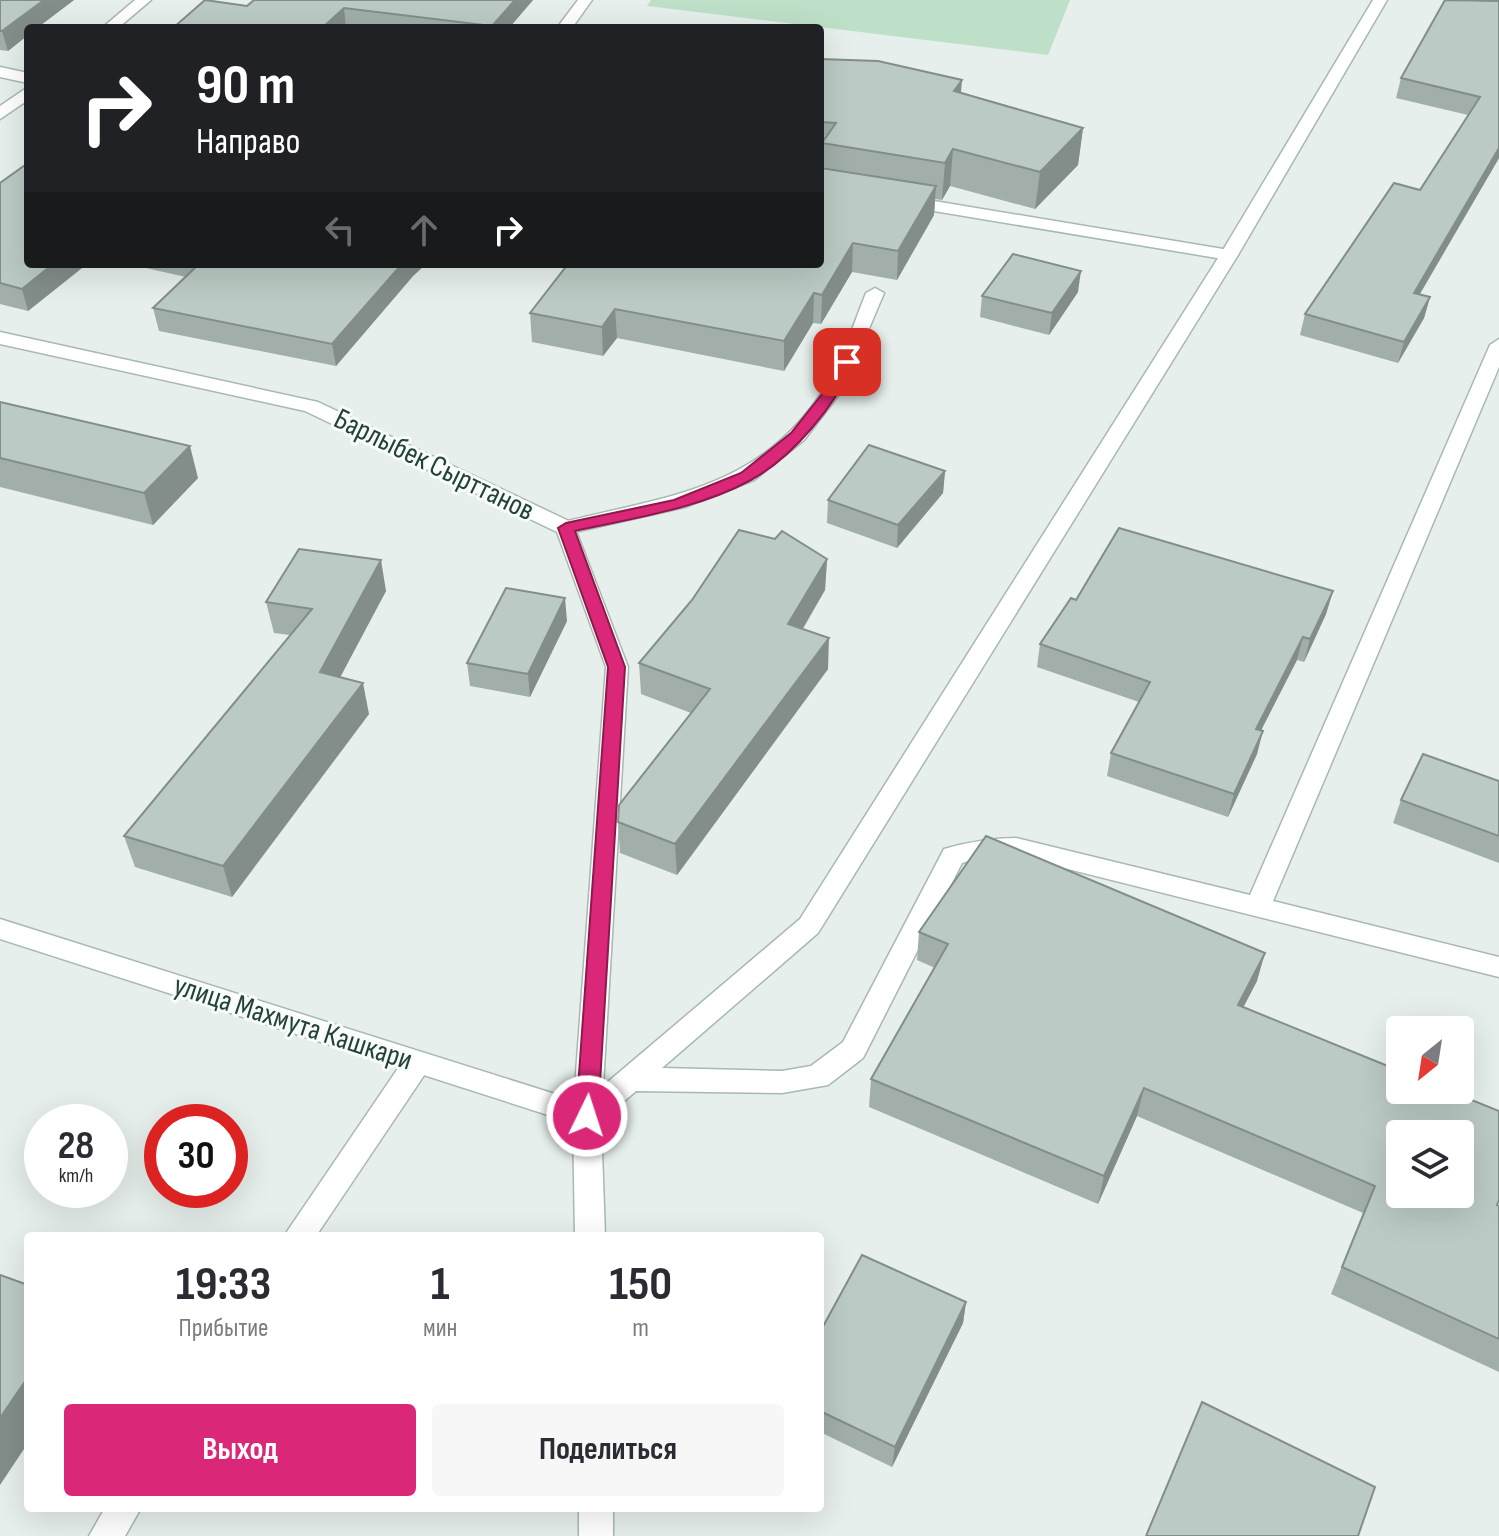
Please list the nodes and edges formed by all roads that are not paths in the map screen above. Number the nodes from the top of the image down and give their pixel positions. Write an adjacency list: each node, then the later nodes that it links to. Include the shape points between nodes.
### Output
1 (144, 0): 4 (street)
2 (585, 0): 5 (street)
3 (1380, 0): 11 (street)
4 (114, 24)
5 (567, 24)
6 (0, 72): 7 (street)
7 (24, 77)
8 (24, 95): 9 (street)
9 (0, 114)
10 (883, 198): 11 (street)
11 (1229, 255): 20 (street, via 809,926)
12 (875, 293): 15 (street, via 837,384 797,436 747,476 678,503)
13 (0, 338): 15 (street, Барлыбек Сырттанов, via 311,406)
14 (1499, 345): 16 (street)
15 (566, 528): 21 (street, Барлыбек Сырттанов, via 617,667)
16 (1258, 906): 18 (street); 20 (street, via 1016,847 984,847 953,856 853,1050 818,1077 782,1082)
17 (0, 929): 19 (street, улица Махмута Кашкари)
18 (1499, 967)
19 (417, 1063): 21 (street, улица Махмута Кашкари); 22 (street)
20 (631, 1079): 21 (street)
21 (587, 1116): 23 (street, Барлыбек Сырттанов)
22 (302, 1232)
23 (590, 1232)
24 (121, 1512): 26 (street)
25 (596, 1512): 27 (street)
26 (106, 1536)
27 (596, 1536)

